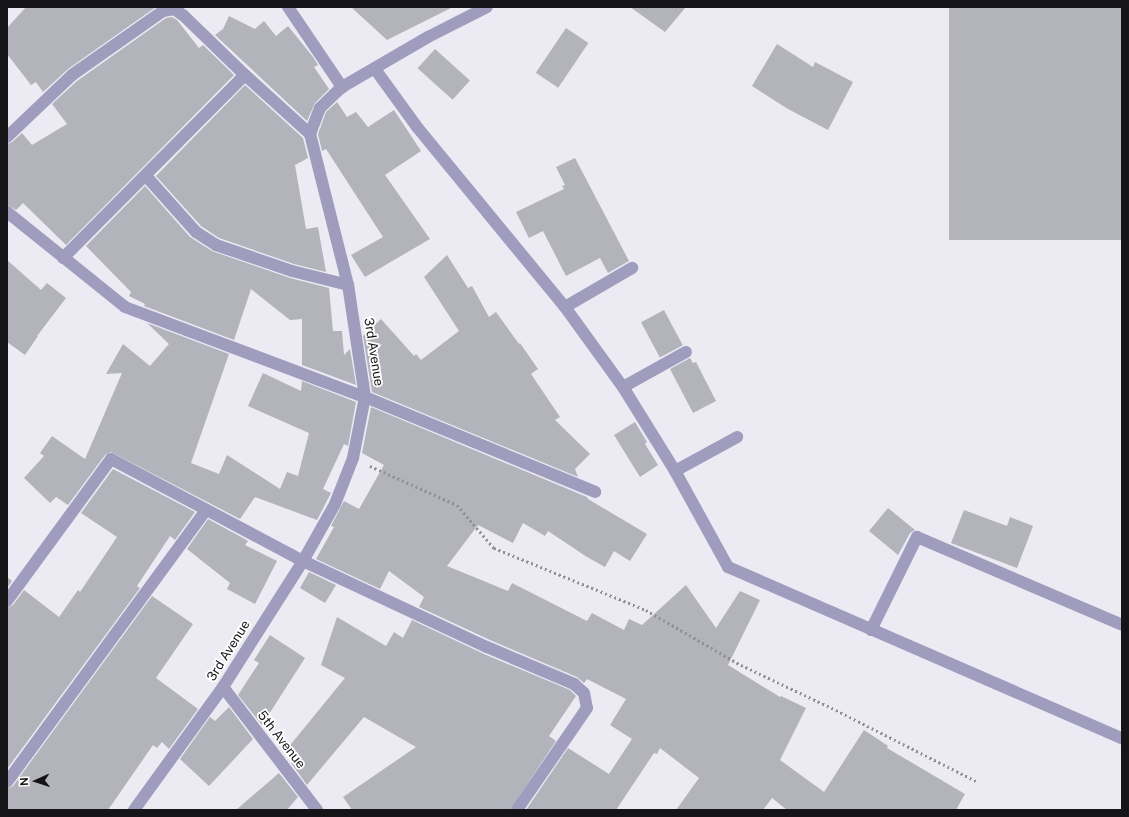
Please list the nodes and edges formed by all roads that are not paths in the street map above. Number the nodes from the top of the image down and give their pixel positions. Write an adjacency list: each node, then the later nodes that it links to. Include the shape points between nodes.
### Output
1 (288, 7): 5 (street)
2 (487, 7): 3 (street, via 428,37)
3 (375, 69): 5 (street); 13 (street, via 417,127)
4 (245, 75): 6 (street); 7 (street, via 183,15 174,9 163,11 72,75); 8 (street)
5 (342, 87): 6 (street, via 320,108)
6 (310, 134): 12 (street, 3rd Avenue)
7 (7, 137)
8 (146, 176): 10 (street); 12 (street, via 196,232 216,245 292,272)
9 (7, 212): 10 (street)
10 (63, 258): 16 (street, via 125,307)
11 (632, 268): 13 (street)
12 (348, 285): 16 (street, 3rd Avenue)
13 (565, 307): 15 (street)
14 (686, 352): 15 (street)
15 (623, 387): 18 (street)
16 (365, 397): 19 (street); 21 (street, 3rd Avenue, via 353,458 335,504)
17 (737, 437): 18 (street)
18 (675, 471): 24 (street, via 728,567)
19 (595, 492)
20 (206, 510): 21 (street); 22 (street, via 111,459); 27 (street)
21 (303, 561): 25 (street, 3rd Avenue); 30 (street, via 487,647 574,684 584,693 587,708)
22 (7, 601)
23 (1122, 625): 24 (street, via 917,537)
24 (871, 630): 26 (street)
25 (223, 687): 28 (street, 3rd Avenue); 29 (street, 5th Avenue)
26 (1122, 738)
27 (7, 782)
28 (134, 810)
29 (317, 810)
30 (517, 810)

